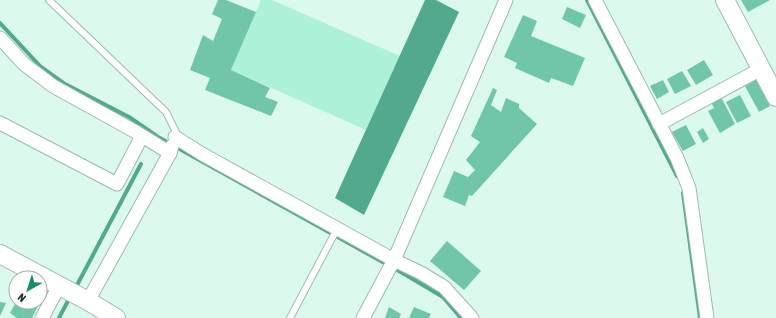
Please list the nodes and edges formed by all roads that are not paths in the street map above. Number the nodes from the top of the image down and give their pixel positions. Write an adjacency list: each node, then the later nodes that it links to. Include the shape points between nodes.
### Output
1 (49, 0): 10 (lane, via 166,112)
2 (506, 0): 15 (street)
3 (595, 0): 9 (street)
4 (725, 0): 6 (main road)
5 (0, 38): 11 (street, via 24,64 53,86)
6 (761, 69): 7 (main road); 9 (street)
7 (776, 97)
8 (0, 123): 11 (street, via 117,184)
9 (659, 124): 23 (street, via 689,188)
10 (175, 135): 12 (street); 13 (street, via 202,154)
11 (142, 136): 12 (street)
12 (170, 153): 17 (street)
13 (337, 229): 15 (street); 20 (lane)
14 (0, 254): 16 (main road)
15 (394, 260): 21 (street); 22 (street, via 444,287)
16 (59, 286): 17 (main road); 18 (street)
17 (88, 301): 19 (main road)
18 (42, 318)
19 (116, 318)
20 (290, 318)
21 (363, 318)
22 (472, 318)
23 (706, 318)

